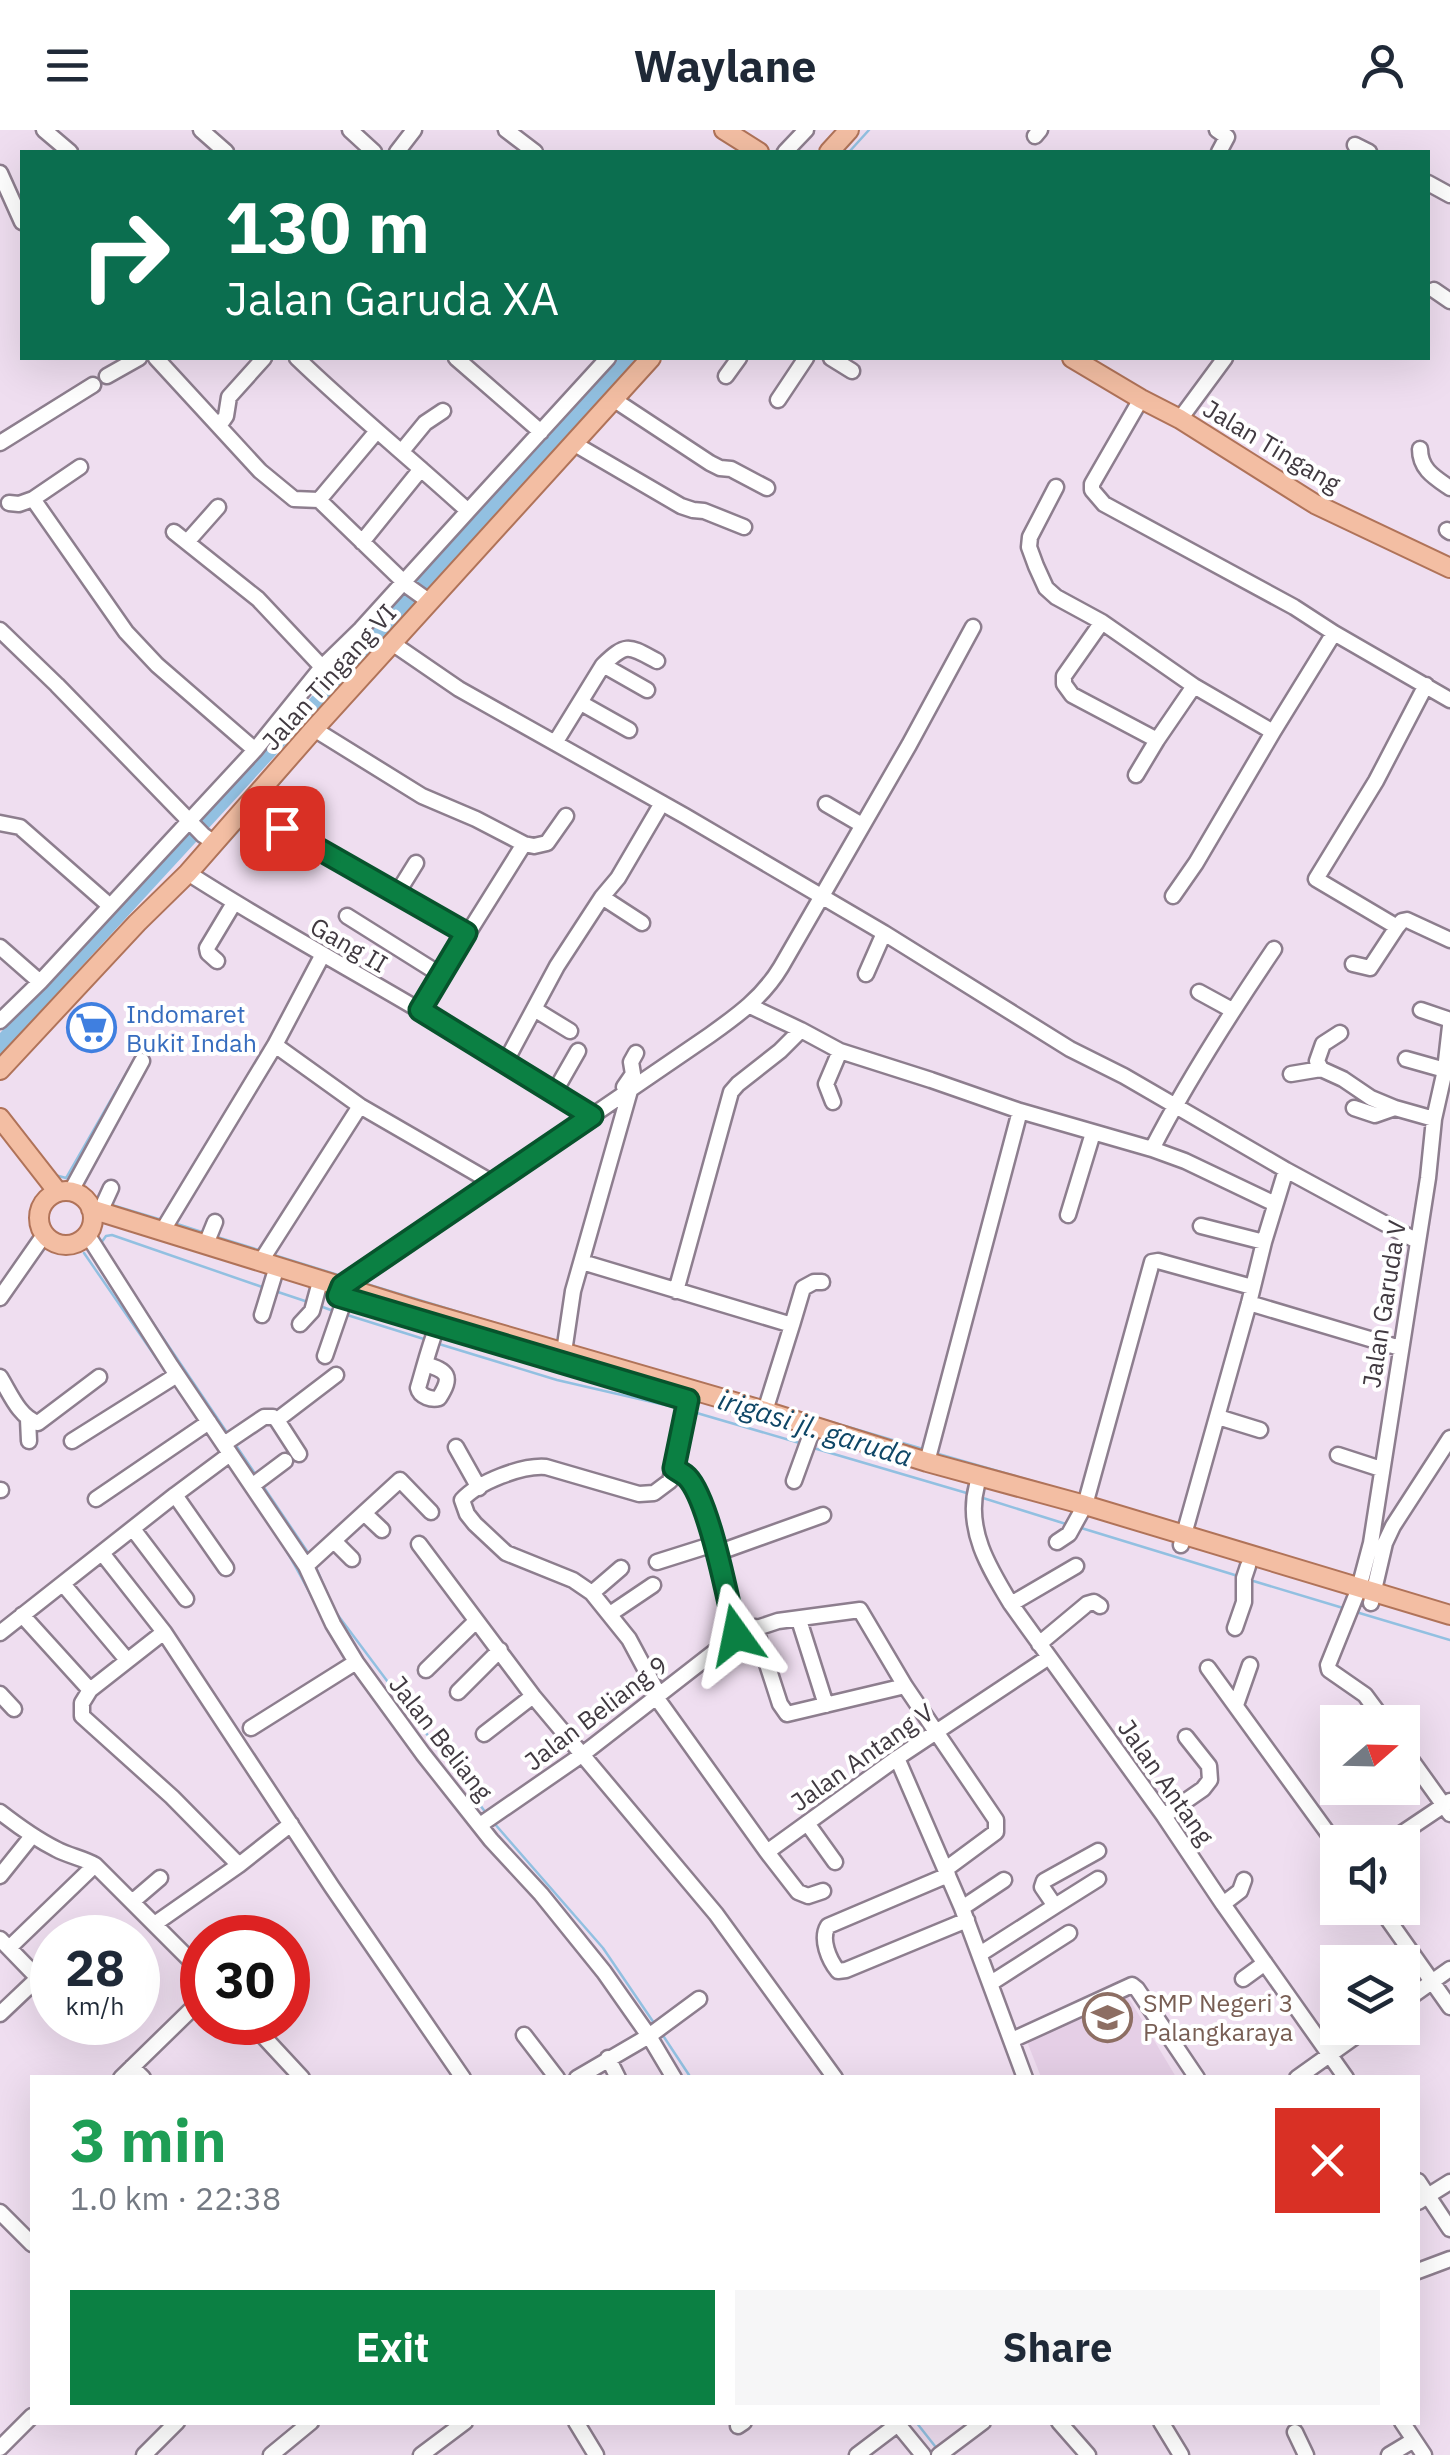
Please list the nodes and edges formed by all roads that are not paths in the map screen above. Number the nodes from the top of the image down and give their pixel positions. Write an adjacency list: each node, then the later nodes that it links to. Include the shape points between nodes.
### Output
1 (44, 130): 10 (street)
2 (201, 130): 11 (street)
3 (350, 130): 12 (street)
4 (414, 130): 13 (street)
5 (506, 130): 14 (street)
6 (724, 130): 15 (main road)
7 (806, 130): 16 (street)
8 (849, 130): 17 (main road)
9 (1218, 130): 18 (street, via 1228,137)
10 (68, 150)
11 (224, 150)
12 (372, 150)
13 (399, 150)
14 (532, 150)
15 (756, 150)
16 (787, 150)
17 (831, 150)
18 (1220, 150)
19 (0, 172): 20 (street)
20 (20, 217)
21 (1434, 290): 22 (street)
22 (1450, 301)
23 (135, 360): 36 (street)
24 (158, 360): 44 (street)
25 (262, 360): 44 (street, via 229,397)
26 (299, 360): 45 (street)
27 (458, 360): 46 (street)
28 (606, 360): 46 (street)
29 (648, 360): 39 (main road, Jalan Tingang VI)
30 (738, 360): 37 (street)
31 (805, 360): 41 (street)
32 (834, 360): 35 (street)
33 (1082, 360): 40 (main road, Jalan Tingang)
34 (1224, 360): 43 (street)
35 (852, 372)
36 (107, 376)
37 (726, 376)
38 (93, 384): 47 (street)
39 (614, 398): 48 (main road, Jalan Tingang VI); 54 (street, via 720,468)
40 (1141, 399): 43 (main road, Jalan Tingang); 68 (street, via 1092,484 1095,495)
41 (778, 400)
42 (444, 411): 50 (street)
43 (1180, 420): 63 (main road, Jalan Tingang, via 1315,504)
44 (219, 426): 57 (street, via 294,499)
45 (377, 432): 50 (street); 57 (street)
46 (540, 432): 60 (street)
47 (0, 443)
48 (573, 444): 61 (street, via 681,506); 64 (main road, Jalan Tingang VI)
49 (1420, 449): 55 (street, via 1427,472)
50 (402, 452): 52 (street)
51 (80, 468): 56 (street)
52 (421, 469): 60 (street); 62 (street)
53 (1056, 486): 65 (street, via 1029,547 1046,588)
54 (766, 488)
55 (1450, 488)
56 (33, 499): 58 (street); 83 (street, via 126,632)
57 (318, 500): 62 (street)
58 (9, 504)
59 (218, 507): 72 (street, via 180,537 258,599)
60 (468, 511): 64 (street)
61 (744, 527)
62 (362, 542): 64 (street)
63 (1450, 568)
64 (416, 592): 69 (main road, Jalan Tingang VI); 72 (street)
65 (1102, 622): 74 (street); 81 (street, via 1064,684 1072,695)
66 (973, 627): 90 (street)
67 (0, 630): 91 (street)
68 (1334, 633): 73 (street); 80 (street)
69 (392, 642): 78 (main road, Jalan Tingang VI); 82 (street)
70 (656, 662): 71 (street, via 622,648)
71 (602, 665): 75 (street); 77 (street)
72 (322, 668): 83 (street)
73 (1426, 685): 76 (street); 103 (street, via 1316,879)
74 (1194, 686): 80 (street); 81 (street)
75 (647, 690)
76 (1450, 700)
77 (581, 703): 79 (street); 82 (street)
78 (314, 729): 86 (main road, Jalan Tingang VI); 92 (street, via 422,796)
79 (629, 730)
80 (1272, 732): 96 (street)
81 (1157, 740): 84 (street)
82 (555, 743): 85 (street)
83 (255, 750): 91 (street)
84 (1136, 775)
85 (662, 803): 97 (street); 98 (street)
86 (248, 804): 91 (main road, Jalan Tingang VI); 95 (street)
87 (826, 804): 90 (street)
88 (566, 816): 92 (street, via 548,843)
89 (0, 823): 100 (street, via 20,827)
90 (862, 825): 98 (street)
91 (200, 830): 94 (main road, Jalan Tingang VI); 100 (street)
92 (524, 844): 104 (street)
93 (416, 863): 95 (street)
94 (188, 873): 99 (street, Gang II); 135 (main road, Jalan Tingang VI)
95 (398, 892): 104 (street)
96 (1173, 896)
97 (602, 898): 102 (street); 117 (street)
98 (820, 898): 105 (street); 116 (street, via 772,982)
99 (234, 903): 109 (street, Gang II); 110 (street, via 207,948)
100 (110, 906): 114 (street)
101 (347, 916): 113 (street)
102 (642, 923)
103 (1397, 927): 106 (street, via 1407,920); 111 (street, via 1370,968)
104 (466, 933): 113 (street)
105 (884, 934): 112 (street); 141 (street, via 1070,1049)
106 (1450, 940)
107 (0, 947): 114 (street)
108 (1274, 949): 119 (street)
109 (322, 956): 118 (street, Gang II); 126 (street)
110 (217, 961)
111 (1353, 964)
112 (866, 974)
113 (442, 975): 118 (street)
114 (40, 982): 121 (street)
115 (1199, 992): 119 (street)
116 (750, 1006): 123 (street); 137 (street)
117 (534, 1009): 124 (street); 132 (street)
118 (420, 1010): 132 (street, Gang II)
119 (1232, 1010): 141 (street)
120 (1421, 1010): 122 (street)
121 (0, 1021)
122 (1450, 1023): 133 (street, Jalan Garuda V)
123 (801, 1030): 128 (street); 170 (street, via 731,1092)
124 (570, 1031)
125 (1340, 1033): 134 (street, via 1321,1049)
126 (275, 1045): 142 (street); 160 (street)
127 (578, 1051): 138 (street)
128 (840, 1051): 140 (street, via 826,1084); 145 (street)
129 (636, 1053): 139 (street, via 633,1074)
130 (1406, 1059): 133 (street)
131 (142, 1061): 154 (street)
132 (505, 1062): 138 (street, Gang II)
133 (1447, 1064): 148 (street, Jalan Garuda V)
134 (1321, 1069): 136 (street); 144 (street)
135 (0, 1070)
136 (1292, 1074)
137 (631, 1087): 139 (street); 166 (street)
138 (554, 1092): 146 (street, Gang II)
139 (614, 1101): 146 (street)
140 (833, 1102)
141 (1175, 1104): 150 (street); 151 (street)
142 (360, 1106): 152 (street); 165 (street)
143 (1354, 1108): 144 (street, via 1375,1115)
144 (1395, 1108): 148 (street)
145 (1020, 1111): 149 (street); 202 (street)
146 (592, 1116): 152 (street)
147 (0, 1118): 154 (main road)
148 (1434, 1120): 162 (street, Jalan Garuda V, via 1439,1146)
149 (1093, 1133): 150 (street); 156 (street)
150 (1152, 1149): 155 (street)
151 (1286, 1170): 155 (street); 162 (street)
152 (493, 1183): 173 (street)
153 (111, 1188): 157 (street)
154 (64, 1191): 157 (main road, via 81,1195); 161 (main road, via 40,1207)
155 (1274, 1204): 163 (street)
156 (1068, 1215)
157 (93, 1219): 160 (main road); 161 (main road, via 80,1241 56,1244); 168 (main road); 184 (street, Jalan Beliang)
158 (215, 1222): 164 (street)
159 (1201, 1226): 163 (street)
160 (163, 1230): 164 (main road)
161 (44, 1235): 171 (street)
162 (1417, 1241): 180 (street, Jalan Garuda V)
163 (1264, 1242): 169 (street)
164 (206, 1244): 165 (main road)
165 (261, 1261): 173 (main road)
166 (582, 1262): 170 (street); 181 (street)
167 (822, 1282): 178 (street, via 803,1288)
168 (272, 1286): 172 (main road); 176 (street)
169 (1252, 1287): 174 (street); 214 (street, via 1152,1262)
170 (676, 1291): 178 (street)
171 (0, 1298)
172 (316, 1300): 173 (main road); 177 (street)
173 (340, 1301): 175 (main road); 182 (street)
174 (1249, 1304): 180 (street); 190 (street)
175 (415, 1314): 179 (main road); 181 (main road)
176 (262, 1315)
177 (300, 1324)
178 (792, 1325): 189 (street)
179 (433, 1335): 183 (street); 188 (main road)
180 (1400, 1348): 204 (street, Jalan Garuda V)
181 (564, 1352): 189 (main road)
182 (325, 1356)
183 (425, 1364)
184 (177, 1376): 193 (street, Jalan Beliang); 197 (street)
185 (336, 1376): 192 (street)
186 (0, 1377): 191 (street)
187 (99, 1377): 191 (street, via 38,1423)
188 (687, 1409): 196 (main road); 203 (street)
189 (765, 1410): 196 (main road)
190 (1218, 1417): 194 (street); 218 (street)
191 (28, 1419): 198 (street)
192 (277, 1420): 200 (street, via 264,1417); 206 (street, via 292,1458)
193 (209, 1422): 200 (street, Jalan Beliang); 210 (street)
194 (1260, 1430)
195 (1450, 1438): 234 (street, via 1393,1526)
196 (808, 1439): 202 (main road); 205 (street); 208 (main road)
197 (72, 1441)
198 (29, 1442)
199 (456, 1447): 207 (street)
200 (227, 1449): 206 (street, Jalan Beliang); 209 (street)
201 (1338, 1455): 204 (street)
202 (927, 1462): 214 (main road)
203 (674, 1468): 207 (street, via 668,1484 649,1495 538,1466); 221 (street, via 698,1494)
204 (1382, 1469): 234 (street, Jalan Garuda V)
205 (794, 1481)
206 (253, 1485): 225 (street, Jalan Beliang)
207 (478, 1488): 232 (street, via 462,1502 496,1545)
208 (975, 1493): 214 (main road); 235 (street, Jalan Antang, via 977,1538)
209 (175, 1495): 215 (street); 227 (street)
210 (96, 1499)
211 (431, 1512): 212 (street, via 405,1475)
212 (364, 1513): 216 (street); 217 (street)
213 (823, 1516): 221 (street)
214 (1078, 1519): 218 (main road); 219 (street)
215 (133, 1529): 222 (street); 233 (street)
216 (382, 1530)
217 (334, 1540): 223 (street); 225 (street)
218 (1182, 1540): 229 (main road); 234 (main road)
219 (1057, 1542)
220 (419, 1544): 242 (street)
221 (715, 1549): 224 (street); 248 (street)
222 (102, 1553): 230 (street); 246 (street)
223 (352, 1559)
224 (658, 1562)
225 (306, 1566): 253 (street, Jalan Beliang)
226 (1076, 1566): 235 (street)
227 (226, 1568)
228 (621, 1568): 232 (street)
229 (1245, 1576): 234 (main road); 245 (street)
230 (63, 1584): 239 (street); 252 (street)
231 (652, 1584): 238 (street)
232 (592, 1592): 238 (street)
233 (186, 1598)
234 (1359, 1600): 237 (main road); 265 (street, via 1328,1668)
235 (1011, 1604): 249 (street, Jalan Antang)
236 (1100, 1606): 249 (street, via 1089,1602)
237 (1421, 1612): 240 (main road); 243 (main road)
238 (610, 1614): 262 (street)
239 (22, 1615): 247 (street); 258 (street)
240 (1450, 1615)
241 (799, 1620): 244 (street, Jalan Beliang 9); 257 (street, Jalan Beliang 9, via 860,1610); 263 (street)
242 (476, 1621): 250 (street); 256 (street)
243 (1450, 1626)
244 (755, 1627): 248 (street, Jalan Beliang 9); 263 (street, via 784,1711)
245 (1235, 1628)
246 (164, 1632): 252 (street); 278 (street)
247 (0, 1633)
248 (736, 1635): 262 (street, Jalan Beliang 9)
249 (1039, 1644): 251 (street, Jalan Antang)
250 (500, 1650): 259 (street); 261 (street)
251 (1049, 1657): 268 (street, Jalan Antang V); 276 (street, Jalan Antang)
252 (128, 1660): 258 (street)
253 (356, 1662): 267 (street); 279 (street, Jalan Beliang)
254 (1250, 1665): 264 (street)
255 (1208, 1668): 264 (street)
256 (426, 1670)
257 (905, 1686): 263 (street); 268 (street)
258 (90, 1690): 287 (street, via 82,1716)
259 (458, 1692)
260 (0, 1694): 266 (street)
261 (533, 1696): 269 (street); 271 (street)
262 (658, 1696): 271 (street, Jalan Beliang 9); 284 (street)
263 (826, 1705)
264 (1236, 1705): 280 (street)
265 (1372, 1705)
266 (14, 1710)
267 (251, 1728)
268 (936, 1732): 272 (street, Jalan Antang V); 288 (street, via 997,1826)
269 (484, 1734)
270 (1186, 1737): 276 (street, via 1209,1766 1210,1780)
271 (583, 1754): 279 (street, Jalan Beliang 9); 333 (street, via 716,1914)
272 (897, 1758): 277 (street, Jalan Antang V); 288 (street)
273 (1420, 1771): 274 (street)
274 (1448, 1807): 281 (street)
275 (0, 1812): 282 (street)
276 (1164, 1816): 296 (street, Jalan Antang)
277 (807, 1823): 284 (street, Jalan Antang V); 285 (street)
278 (291, 1824): 287 (street); 328 (street)
279 (480, 1825): 320 (street, Jalan Beliang, via 576,1936)
280 (1323, 1825)
281 (1418, 1825)
282 (32, 1836): 286 (street); 289 (street)
283 (1098, 1851): 297 (street, via 1042,1883)
284 (767, 1852): 294 (street, via 798,1892)
285 (835, 1862)
286 (95, 1865): 295 (street); 304 (street)
287 (239, 1865): 300 (street)
288 (947, 1872): 298 (street); 298 (street, via 828,1926 824,1941 834,1967 846,1970)
289 (0, 1876)
290 (160, 1878): 295 (street)
291 (1098, 1878): 297 (street)
292 (1004, 1880): 298 (street)
293 (1244, 1880): 296 (street)
294 (823, 1891)
295 (132, 1902): 299 (street)
296 (1223, 1904): 307 (street, Jalan Antang)
297 (1055, 1906): 306 (street)
298 (964, 1914): 306 (street)
299 (146, 1915)
300 (160, 1921)
301 (1392, 1925): 311 (street)
302 (160, 1928): 305 (street)
303 (1069, 1934): 312 (street)
304 (4, 1943): 309 (street)
305 (180, 1949)
306 (980, 1954): 312 (street)
307 (1265, 1962): 310 (street); 324 (street, Jalan Antang)
308 (1450, 1969): 311 (street)
309 (30, 1970)
310 (1243, 1979)
311 (1432, 1982): 314 (street); 316 (street)
312 (991, 1983): 321 (street)
313 (30, 1986): 317 (street)
314 (1420, 1990)
315 (699, 1999): 320 (street)
316 (1450, 2008)
317 (0, 2014)
318 (180, 2023): 326 (street)
319 (524, 2034): 329 (street)
320 (649, 2036): 325 (street); 332 (street, Jalan Beliang)
321 (1012, 2040): 334 (street); 335 (street, via 1132,1985)
322 (271, 2045): 327 (street)
323 (1343, 2045): 324 (street)
324 (1330, 2054): 336 (street); 337 (street, Jalan Antang)
325 (608, 2058): 330 (street); 331 (street)
326 (132, 2074)
327 (299, 2075)
328 (461, 2075)
329 (555, 2075)
330 (582, 2075)
331 (616, 2075)
332 (672, 2075)
333 (833, 2075)
334 (1024, 2075)
335 (1195, 2075)
336 (1302, 2075)
337 (1344, 2075)
338 (1450, 2182): 339 (street)
339 (1423, 2200): 341 (street)
340 (0, 2212): 342 (street)
341 (1450, 2228)
342 (30, 2242)
343 (1450, 2258): 344 (street)
344 (1420, 2271)
345 (30, 2418): 358 (street)
346 (173, 2425): 359 (street)
347 (307, 2425): 361 (street)
348 (461, 2425): 362 (street)
349 (578, 2425): 363 (street)
350 (894, 2425): 364 (street)
351 (898, 2425): 360 (street)
352 (979, 2425): 365 (street)
353 (1062, 2425): 366 (street)
354 (1162, 2425): 367 (street)
355 (1404, 2425): 357 (street)
356 (1295, 2432): 368 (street)
357 (1414, 2440): 369 (street); 370 (street)
358 (0, 2448)
359 (149, 2453)
360 (917, 2453)
361 (271, 2455)
362 (421, 2455)
363 (596, 2455)
364 (857, 2455)
365 (938, 2455)
366 (1088, 2455)
367 (1181, 2455)
368 (1306, 2455)
369 (1389, 2455)
370 (1424, 2455)

